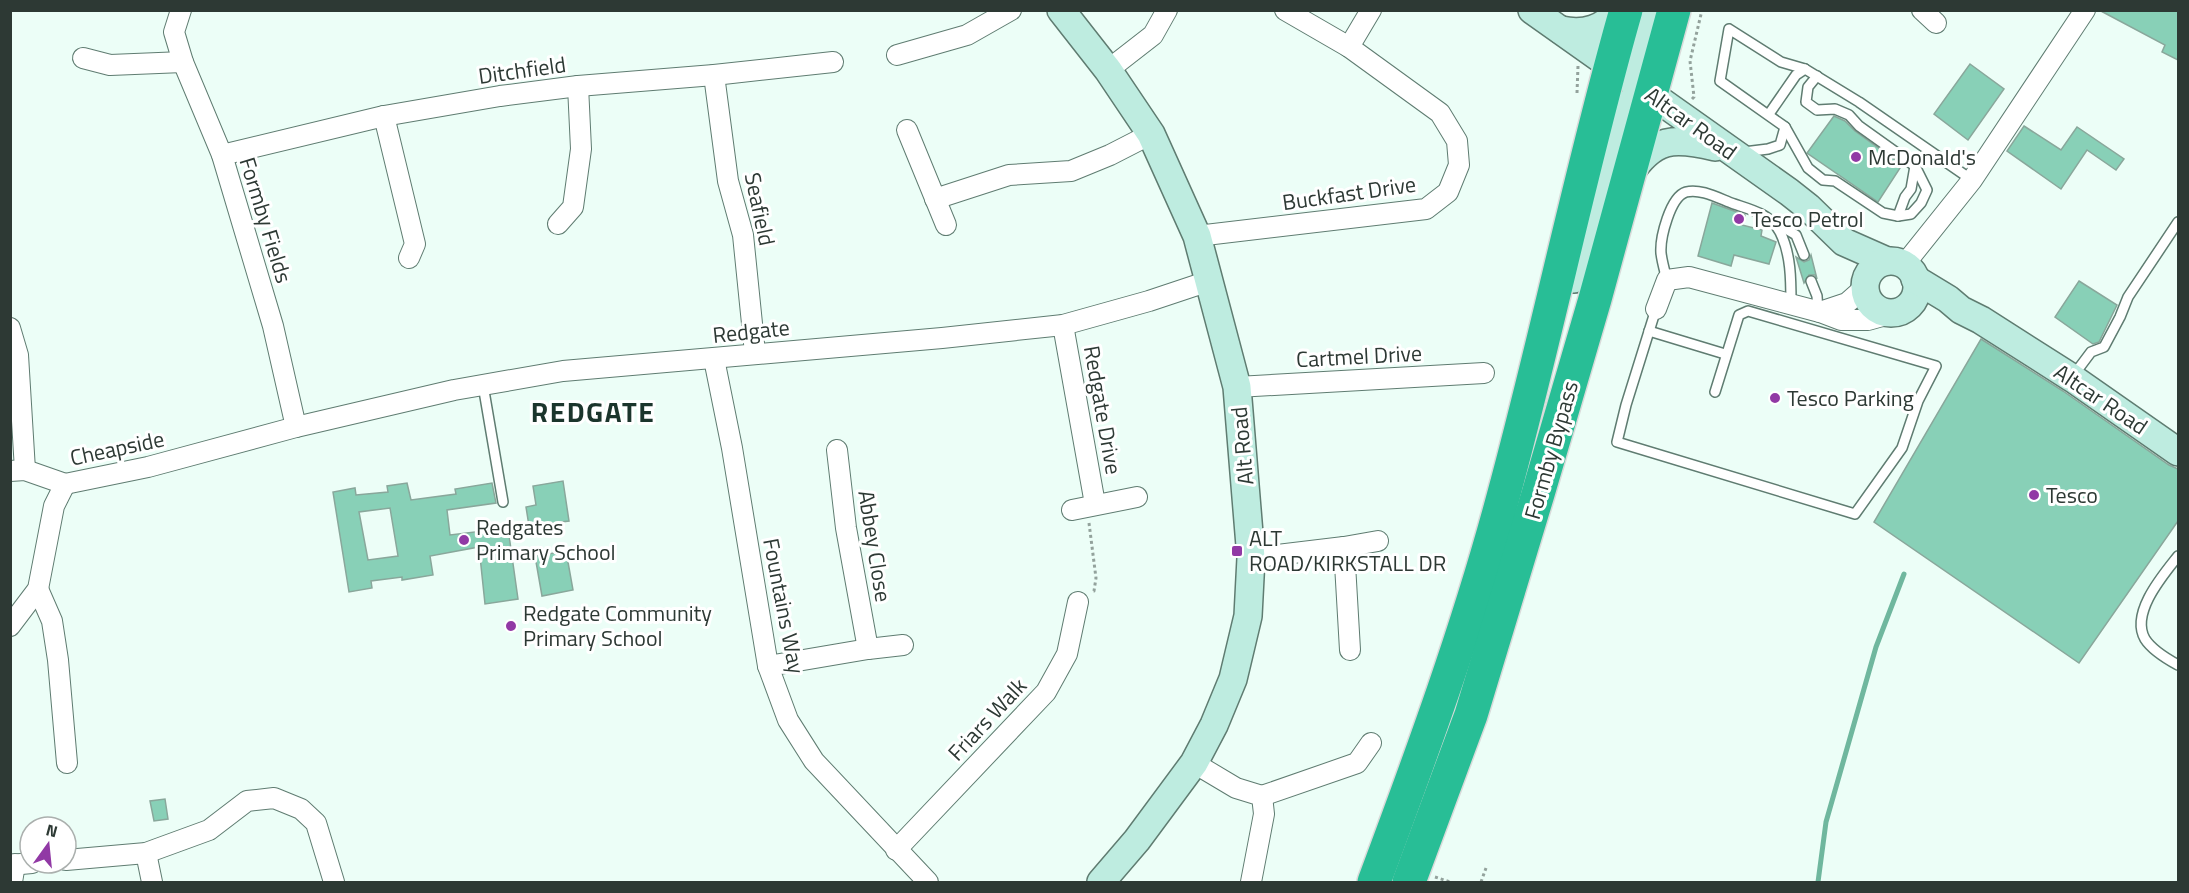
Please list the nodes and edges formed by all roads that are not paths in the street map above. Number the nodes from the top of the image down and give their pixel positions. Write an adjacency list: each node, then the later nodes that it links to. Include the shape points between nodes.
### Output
1 (181, 10): 17 (street, Formby Fields, via 174,32)
2 (1011, 10): 15 (street, via 967,35)
3 (1061, 10): 22 (main road, Alt Road)
4 (1167, 10): 22 (street, via 1153,35)
5 (1285, 10): 14 (street, Buckfast Drive)
6 (1371, 10): 14 (street)
7 (1532, 10): 13 (main road, Altcar Road)
8 (1620, 10): 13 (main road, via 1595,29)
9 (1626, 10): 20 (highway, Formby Bypass)
10 (1653, 10): 20 (main road, via 1641,48 1627,62)
11 (1674, 10): 27 (highway, Formby Bypass)
12 (2085, 10): 37 (street)
13 (1561, 30): 20 (main road, Altcar Road)
14 (1349, 46): 44 (street, Buckfast Drive, via 1440,113 1457,141 1459,165 1448,192 1426,209)
15 (897, 55)
16 (83, 58): 17 (street, via 110,65)
17 (183, 62): 34 (street, Formby Fields)
18 (833, 62): 23 (street, Ditchfield)
19 (1781, 62): 21 (lane); 24 (lane); 28 (lane, via 1729,29 1720,81)
20 (1611, 65): 27 (main road, Altcar Road); 66 (highway, Formby Bypass)
21 (1805, 69): 24 (lane); 25 (lane)
22 (1108, 70): 32 (main road, Alt Road)
23 (714, 75): 26 (street, Ditchfield); 61 (street, Seafield, via 728,182 743,235)
24 (1796, 75): 28 (lane)
25 (1817, 76): 35 (lane, via 1808,87 1806,102 1817,110 1835,109 1849,115); 37 (lane)
26 (578, 86): 29 (street, Ditchfield); 42 (street, via 579,213)
27 (1651, 94): 33 (main road, Altcar Road); 36 (highway, Formby Bypass); 66 (main road, via 1638,96 1620,120 1562,322)
28 (1769, 114): 30 (lane)
29 (384, 116): 34 (street, Ditchfield); 46 (street)
30 (1785, 127): 33 (lane, via 1780,145); 39 (lane, via 1808,168 1823,180 1835,181 1883,213)
31 (907, 130): 38 (street)
32 (1151, 134): 38 (street, via 1071,171 1009,175); 44 (main road, Alt Road)
33 (1732, 152): 36 (main road, via 1670,141 1648,153); 45 (main road, Altcar Road, via 1808,207)
34 (222, 155): 70 (street, Formby Fields, via 273,326)
35 (1915, 166): 39 (lane, via 1911,189); 39 (lane, via 1927,190 1911,214)
36 (1629, 175): 102 (highway, Formby Bypass, via 1474,704)
37 (1972, 180): 48 (street)
38 (935, 199): 43 (street)
39 (1898, 216)
40 (1770, 218): 47 (lane, via 1796,236); 49 (lane, via 1699,192 1684,192 1673,201 1662,240 1661,254); 53 (lane, via 1785,246)
41 (2178, 222): 65 (lane, via 2128,297 2104,347 2091,352)
42 (558, 224)
43 (946, 225)
44 (1197, 236): 51 (main road, Alt Road)
45 (1844, 242): 48 (main road, Altcar Road); 52 (main road, Altcar Road, via 1847,255)
46 (418, 251)
47 (1804, 255)
48 (1902, 268): 52 (main road, via 1873,268); 55 (main road, Altcar Road); 57 (main road, via 1917,286 1913,301)
49 (1668, 280): 53 (street, via 1689,276); 54 (street)
50 (1811, 280): 56 (lane)
51 (1209, 281): 58 (street, Redgate); 68 (main road, Alt Road)
52 (1865, 285): 56 (street, via 1847,303); 57 (main road, via 1870,304 1885,313)
53 (1791, 305): 56 (street)
54 (1656, 309): 60 (lane)
55 (1961, 310): 57 (main road, Altcar Road); 65 (main road, Altcar Road)
56 (1819, 312): 57 (street, via 1858,321)
57 (1898, 312)
58 (1063, 325): 61 (street, Redgate); 75 (street, Redgate Drive, via 1085,506)
59 (10, 328): 73 (street, via 18,355)
60 (1649, 331): 62 (lane); 62 (lane, via 1617,442 1855,514 1902,448 1918,401 1936,366 1748,311 1738,315)
61 (755, 353): 63 (street, Redgate)
62 (1725, 354): 69 (lane)
63 (714, 359): 67 (street, Redgate, via 563,371); 88 (street, Fountains Way)
64 (1484, 373): 68 (street, Cartmel Drive)
65 (2072, 378): 72 (main road, Altcar Road)
66 (1533, 384): 101 (highway, Formby Bypass, via 1467,614)
67 (483, 385): 70 (street, Redgate); 76 (lane)
68 (1237, 387): 80 (main road, Alt Road)
69 (1715, 392)
70 (296, 427): 74 (street, Cheapside, via 148,467)
71 (837, 450): 85 (street, Abbey Close, via 846,528)
72 (2178, 452)
73 (18, 470): 74 (street)
74 (65, 484): 81 (street, Cheapside, via 54,506)
75 (1137, 497)
76 (503, 501)
77 (1378, 541): 78 (street)
78 (1344, 547): 80 (street); 86 (street)
79 (2178, 556): 87 (lane, via 2152,592 2142,621 2145,639)
80 (1251, 558): 91 (main road, Alt Road, via 1248,616 1233,680)
81 (38, 589): 83 (street, Cheapside); 90 (street, via 52,621)
82 (1078, 602): 93 (street, Friars Walk, via 1067,654 1046,692)
83 (10, 626)
84 (903, 645): 85 (street)
85 (868, 649): 88 (street)
86 (1350, 650)
87 (2178, 665)
88 (768, 666): 93 (street, Fountains Way, via 788,720 814,761)
89 (1371, 743): 92 (street, via 1357,763)
90 (67, 763)
91 (1194, 763): 92 (street, via 1236,788); 99 (main road, Alt Road)
92 (1262, 796): 100 (street, via 1264,814)
93 (896, 850): 98 (street, Fountains Way)
94 (146, 853): 95 (street); 96 (street); 97 (street, via 209,830 247,801 274,798 301,809 316,823)
95 (78, 859)
96 (152, 882)
97 (334, 882)
98 (928, 882)
99 (1101, 882)
100 (1251, 882)
101 (1374, 882)
102 (1409, 882)

